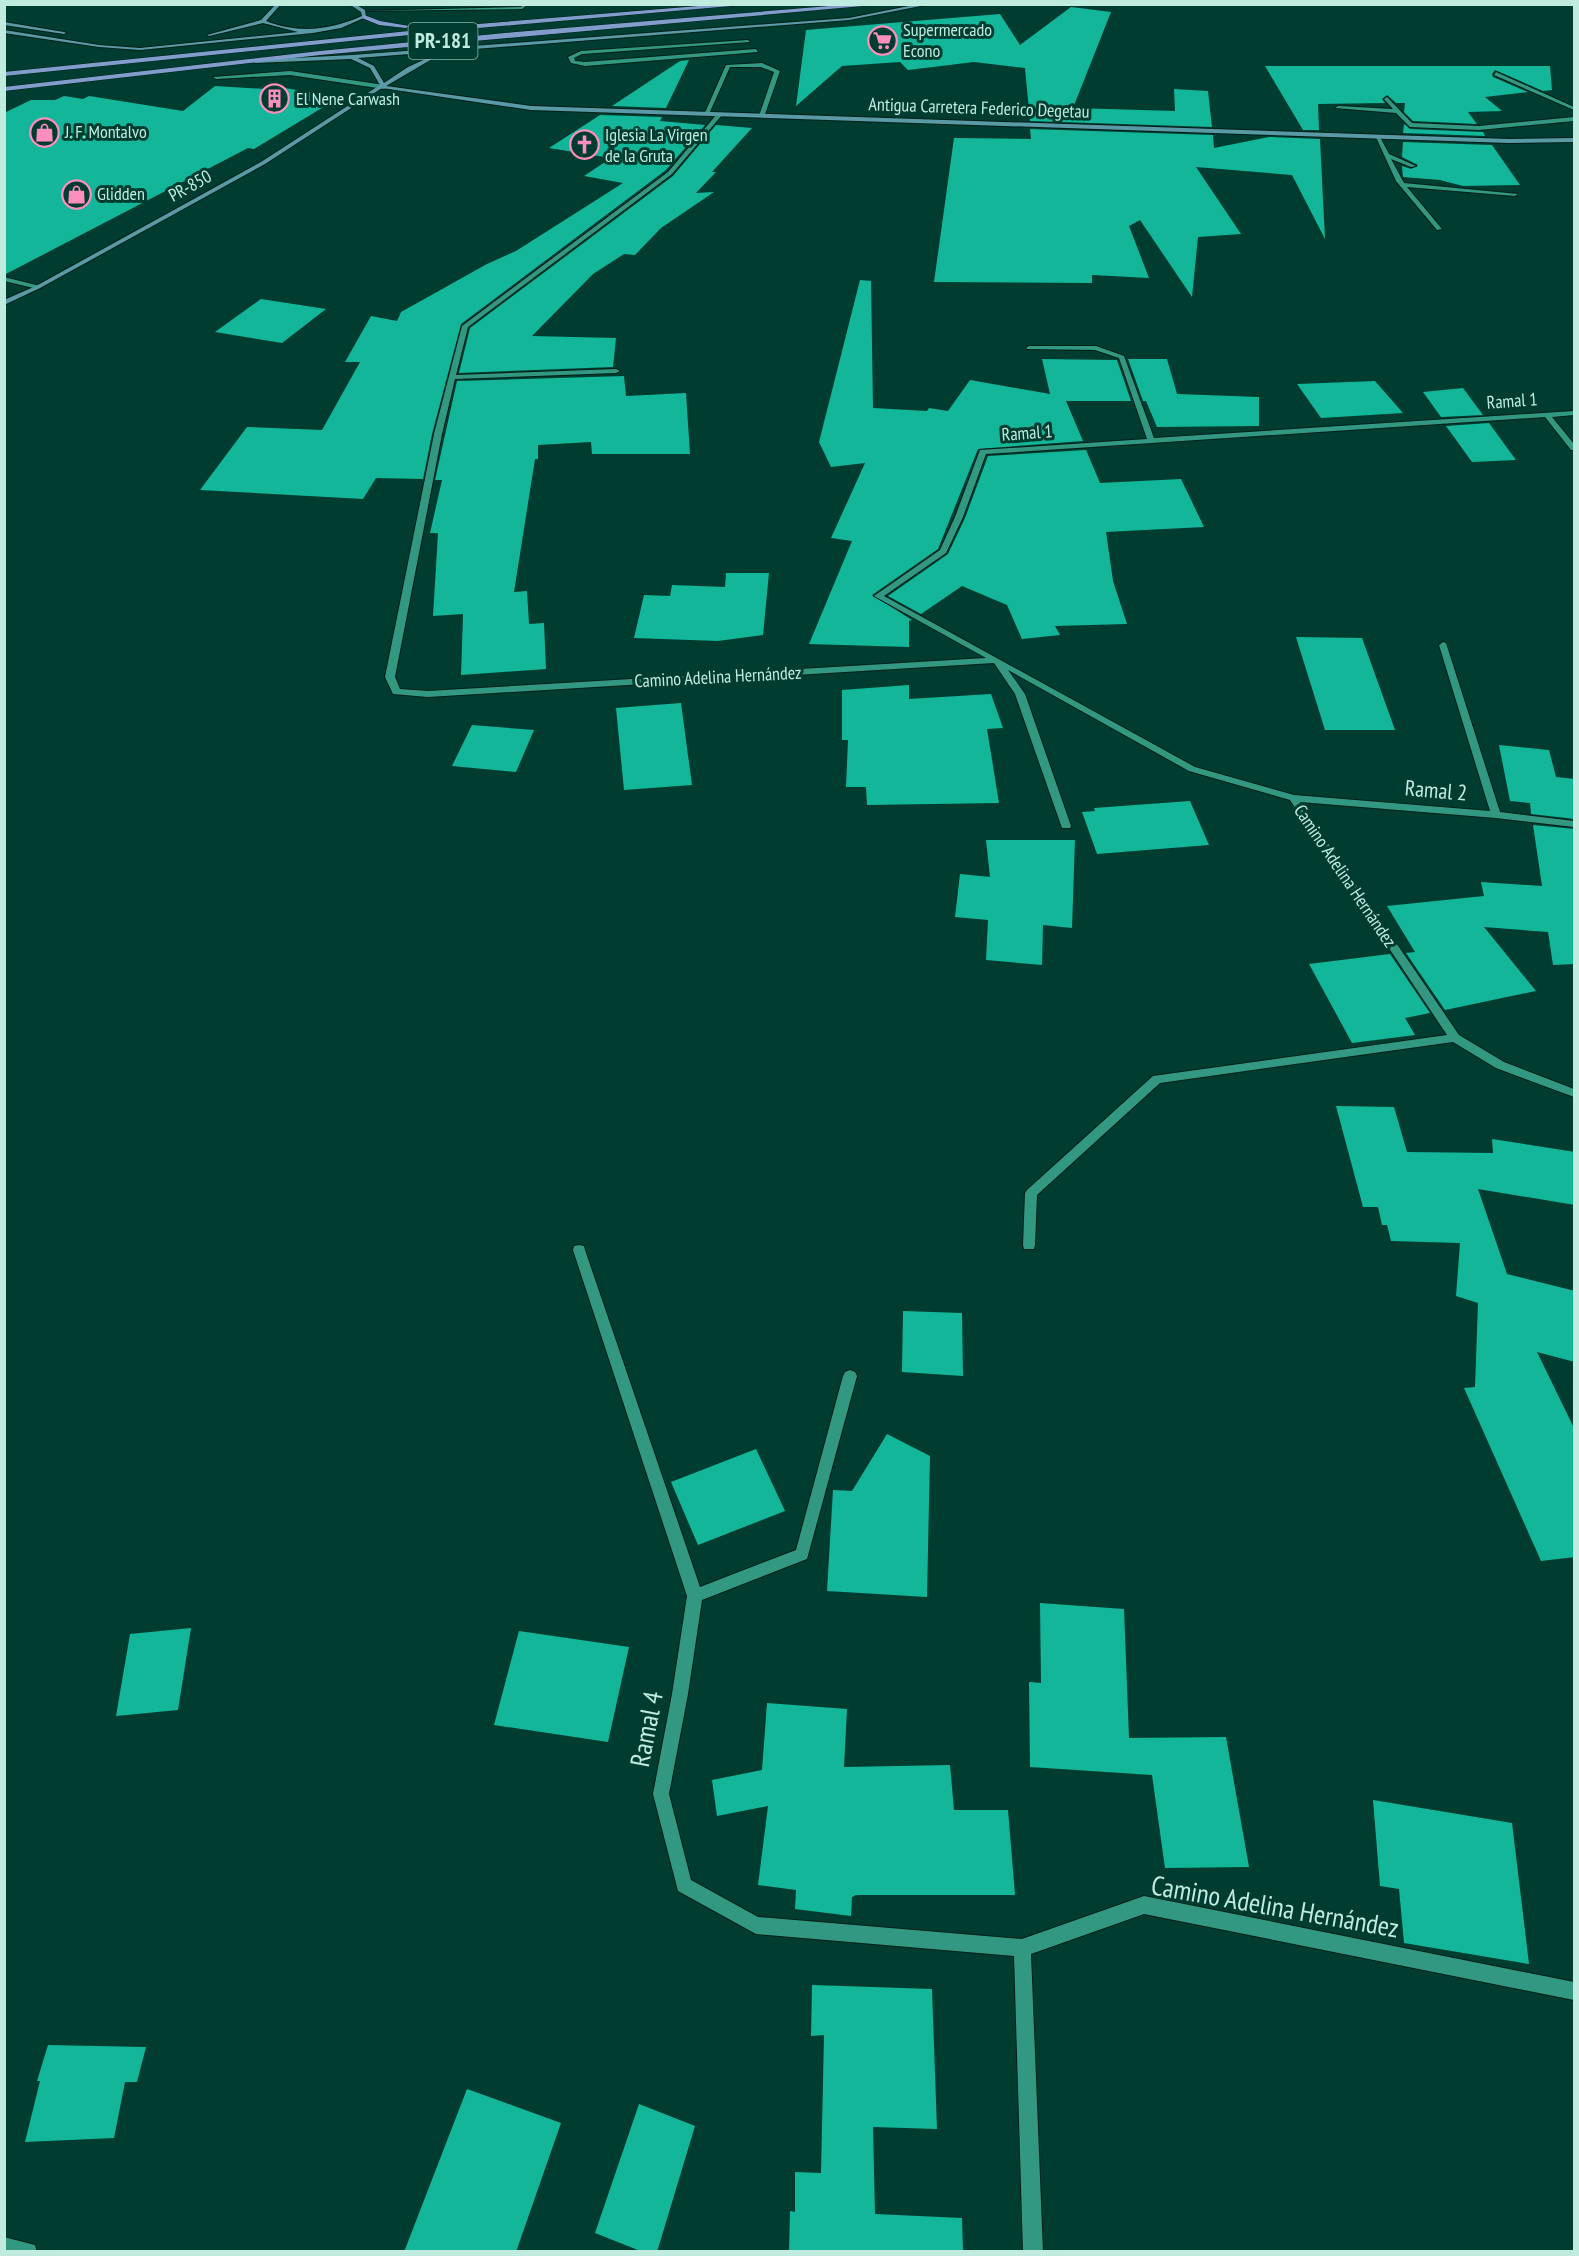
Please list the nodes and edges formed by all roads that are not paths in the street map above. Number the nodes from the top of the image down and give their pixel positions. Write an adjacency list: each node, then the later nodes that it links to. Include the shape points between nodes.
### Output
1 (279, 4): 8 (street)
2 (351, 4): 7 (street)
3 (526, 4): 7 (street, via 522,8)
4 (751, 4): 10 (main road, PR-181)
5 (882, 4): 24 (main road, PR-181)
6 (929, 4): 11 (street, via 849,19)
7 (363, 14): 10 (main road, via 390,26); 13 (street, via 344,26)
8 (263, 21): 13 (street); 18 (street, via 223,33)
9 (4, 23): 14 (street)
10 (478, 26): 26 (main road, PR-181)
11 (738, 28): 19 (street); 21 (street)
12 (4, 31): 13 (street, via 140,49)
13 (313, 32)
14 (67, 33)
15 (77, 35): 16 (street)
16 (87, 37)
17 (110, 39): 20 (street)
18 (152, 40)
19 (748, 41): 22 (street); 22 (street, via 581,53 571,57 573,62 585,64)
20 (132, 42)
21 (451, 50): 23 (street); 29 (street, PR-850, via 432,56)
22 (756, 51): 25 (street)
23 (352, 57): 24 (street); 29 (street, via 372,67)
24 (237, 62): 30 (main road, PR-181)
25 (762, 65): 37 (street, via 728,66); 39 (street, via 777,71)
26 (4, 74)
27 (1496, 74): 33 (street)
28 (216, 77): 29 (street, via 290,72)
29 (384, 87): 37 (street, Antigua Carretera Federico Degetau, via 531,108); 50 (street, PR-850 / PR-850, via 263,163)
30 (4, 89)
31 (1387, 99): 36 (street)
32 (1575, 101): 33 (street)
33 (1560, 102): 35 (street)
34 (1338, 108): 36 (street)
35 (1575, 109)
36 (1398, 111): 40 (street, via 1410,125 1530,125)
37 (706, 114): 38 (street, Antigua Carretera Federico Degetau)
38 (719, 115): 39 (street, Antigua Carretera Federico Degetau); 54 (street, Camino Adelina Hernández, via 670,173 465,326)
39 (762, 116): 41 (street, Antigua Carretera Federico Degetau)
40 (1575, 119)
41 (1377, 136): 42 (street, Antigua Carretera Federico Degetau); 43 (street)
42 (1575, 140)
43 (1386, 155): 44 (street); 46 (street)
44 (1413, 166)
45 (1414, 178): 46 (street)
46 (1403, 185): 47 (street); 48 (street)
47 (1515, 194)
48 (1438, 229)
49 (4, 279): 50 (street)
50 (38, 287): 51 (street, PR-850 / PR-850)
51 (4, 303)
52 (1029, 348): 57 (street, via 1096,348 1122,357)
53 (616, 371): 54 (street)
54 (454, 377): 60 (street, Camino Adelina Hernández, via 438,434 390,677 396,693 440,694)
55 (1575, 413): 56 (street, Ramal 1)
56 (1547, 415): 57 (street, Ramal 1); 58 (street)
57 (1151, 441): 60 (street, Ramal 1, via 982,452 943,550 878,596)
58 (1575, 448)
59 (1443, 645): 62 (street)
60 (997, 660): 61 (street, Camino Adelina Hernández, via 1192,769); 64 (street, Ramal 1, via 1020,694)
61 (1293, 798): 62 (street, Ramal 2); 65 (street, Camino Adelina Hernández)
62 (1496, 815): 63 (street, Ramal 2)
63 (1575, 824)
64 (1066, 826)
65 (1455, 1038): 66 (street, Camino Adelina Hernández, via 1500,1065); 67 (street, via 1157,1079 1031,1193)
66 (1575, 1093)
67 (1029, 1245)
68 (579, 1250): 70 (street, Ramal 4)
69 (850, 1376): 70 (street, via 802,1554)
70 (695, 1596): 71 (street, Ramal 4, via 661,1794 684,1885 756,1925)
71 (1022, 1948): 72 (street, Camino Adelina Hernández, via 1144,1905); 75 (street)
72 (1575, 1991)
73 (4, 2247): 74 (street)
74 (28, 2252)
75 (1033, 2252)

